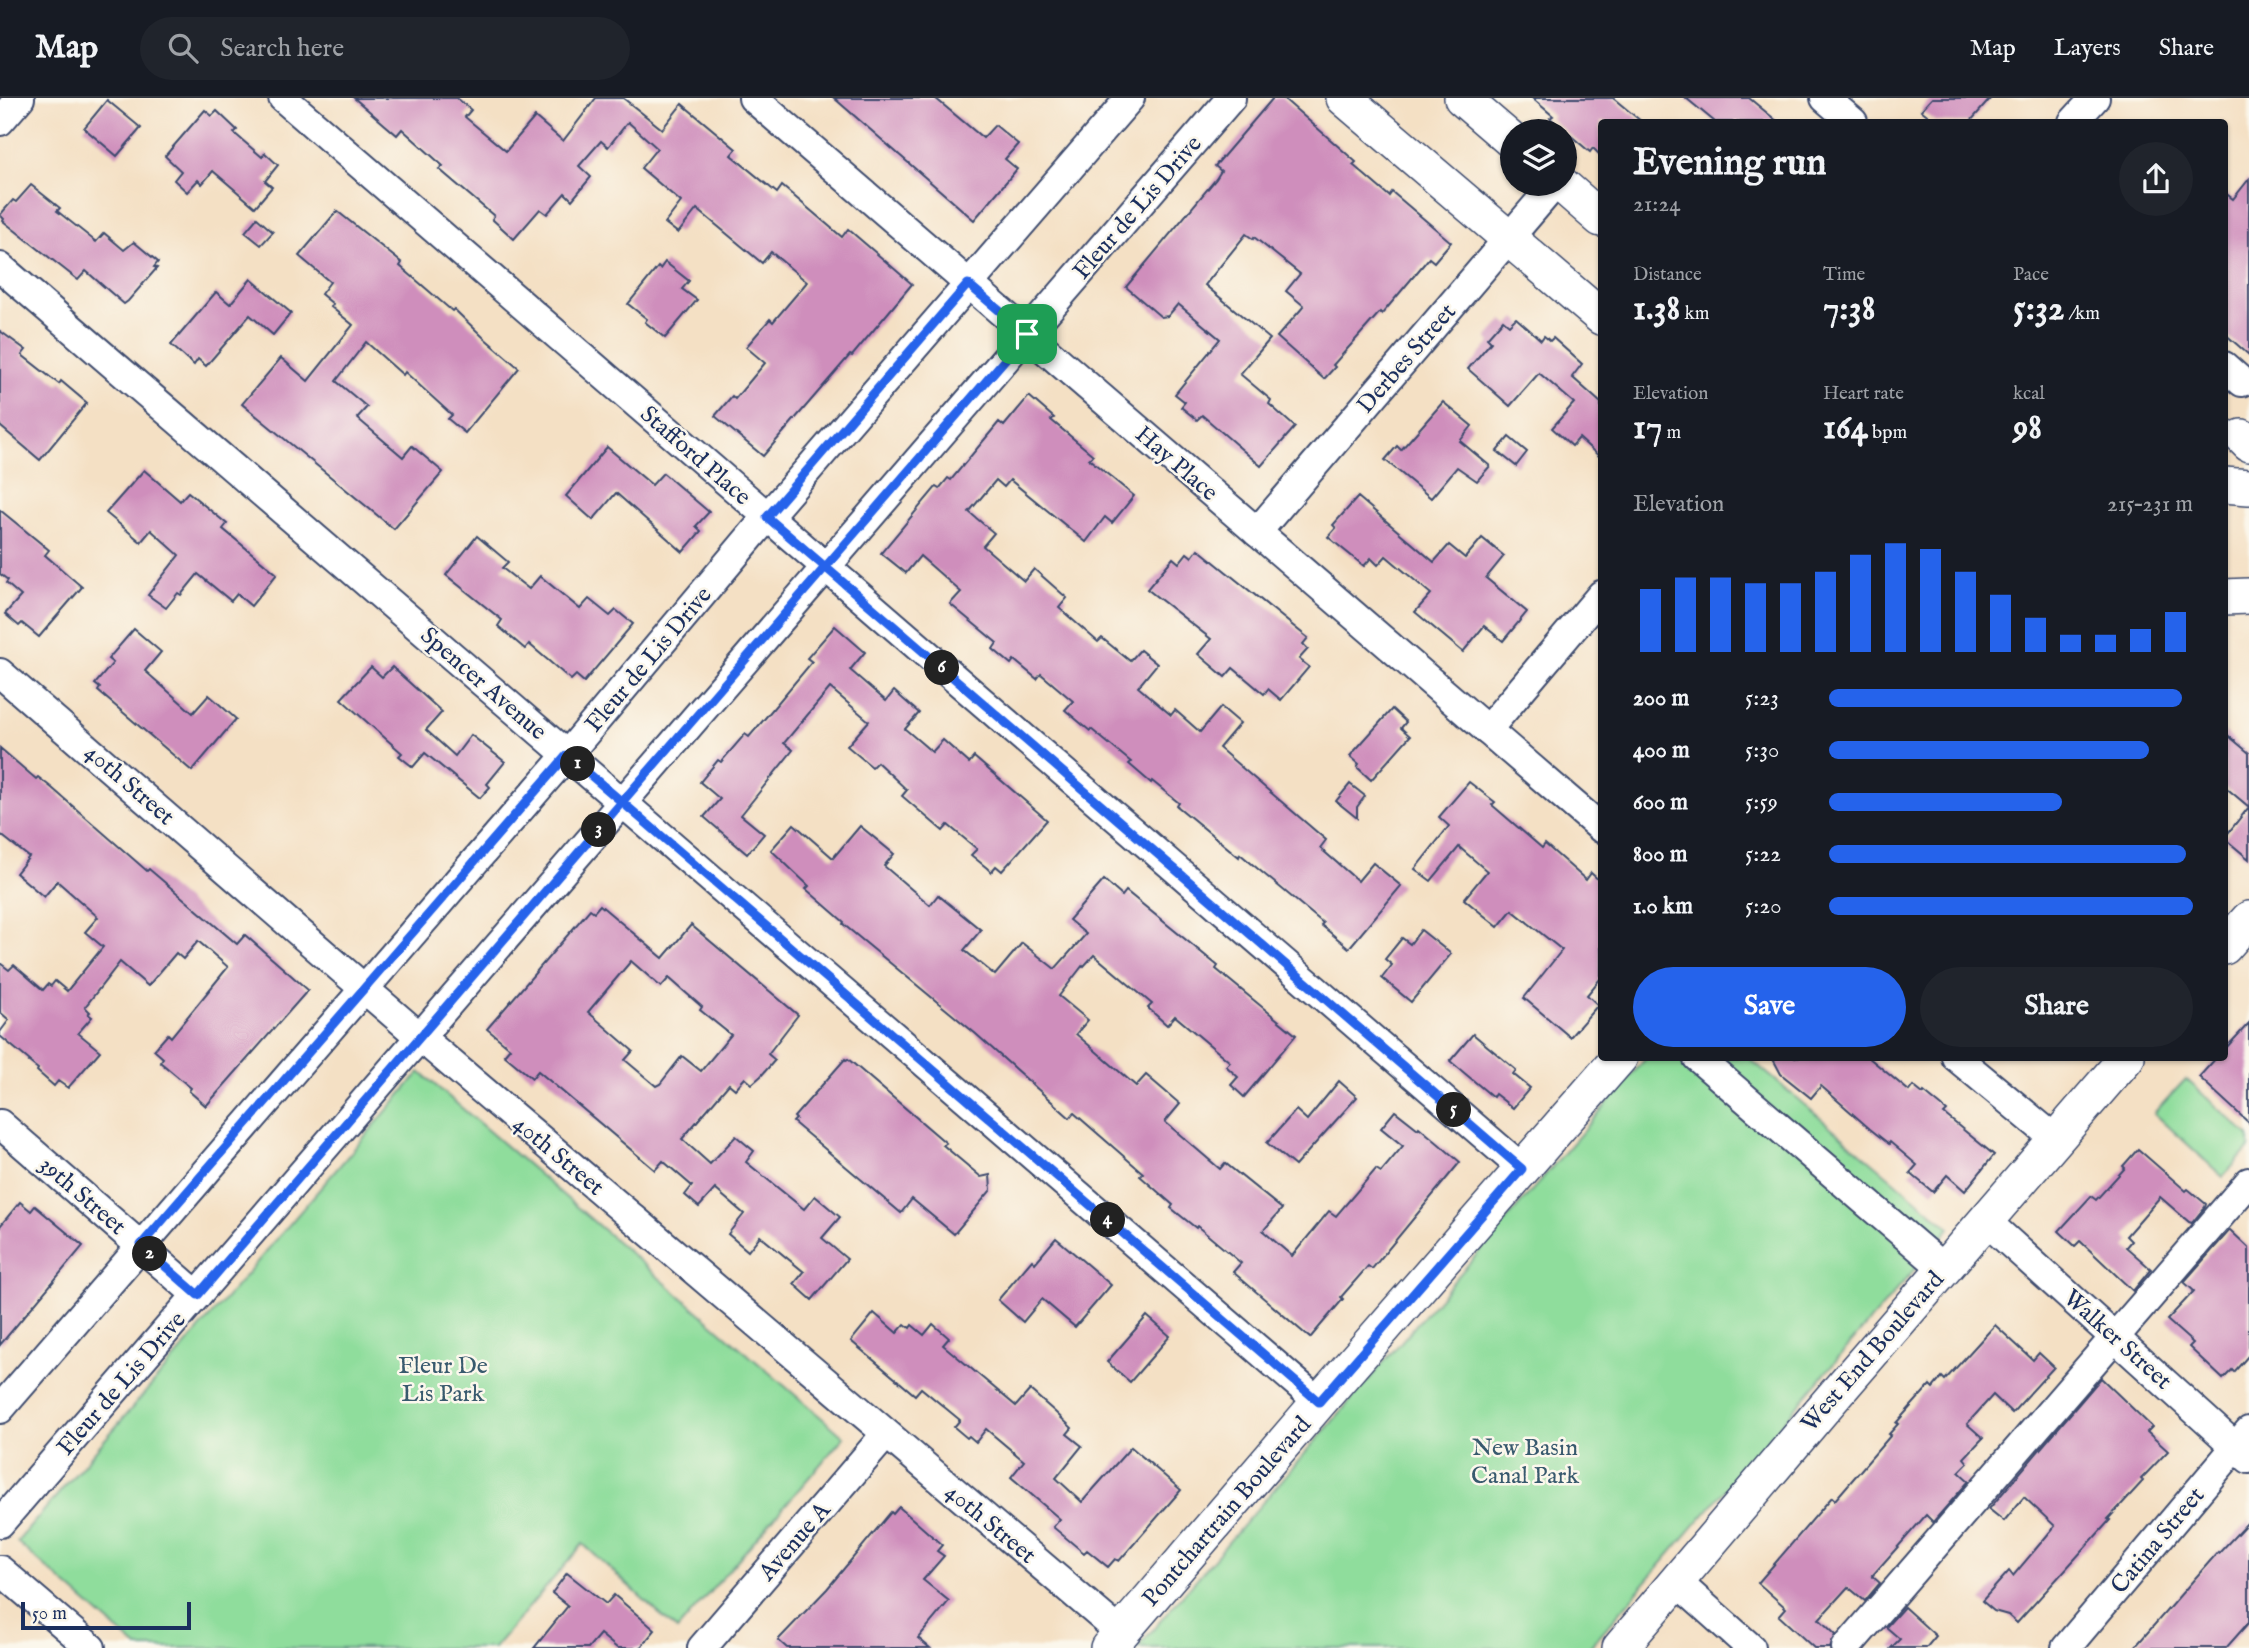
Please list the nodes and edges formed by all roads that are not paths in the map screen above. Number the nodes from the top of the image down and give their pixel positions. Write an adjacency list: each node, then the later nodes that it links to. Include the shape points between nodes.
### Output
1 (20, 98): 12 (street)
2 (283, 98): 24 (street, Stafford Place)
3 (753, 98): 19 (street, Hay Place)
4 (1130, 98): 19 (street, Fleur de Lis Drive)
5 (1231, 98): 21 (street, Fleur de Lis Drive)
6 (1344, 98): 17 (main road)
7 (1462, 98): 13 (main road)
8 (1825, 98): 10 (street)
9 (2095, 98): 11 (street)
10 (1850, 119)
11 (2076, 119)
12 (0, 121)
13 (1500, 131)
14 (1545, 196): 17 (street, Derbes Street)
15 (1575, 196): 16 (main road)
16 (1598, 216)
17 (1509, 239): 20 (main road); 25 (street, Derbes Street)
18 (0, 267): 32 (street, Spencer Avenue)
19 (968, 284): 21 (street, Hay Place); 24 (street, Fleur de Lis Drive)
20 (1598, 314)
21 (1027, 334): 25 (street, Hay Place); 26 (street, Fleur de Lis Drive)
22 (2228, 485): 23 (main road)
23 (2249, 487)
24 (767, 517): 26 (street, Stafford Place); 32 (street, Fleur de Lis Drive)
25 (1257, 532): 31 (street, Hay Place)
26 (826, 567): 33 (street, Fleur de Lis Drive); 45 (street, Stafford Place)
27 (2249, 596): 28 (main road)
28 (2228, 597)
29 (1598, 599): 31 (street)
30 (0, 673): 37 (street, 40th Street)
31 (1487, 730): 34 (street, Hay Place)
32 (567, 755): 33 (street, Spencer Avenue); 37 (street, Fleur de Lis Drive)
33 (622, 802): 38 (street, Fleur de Lis Drive); 52 (street, Spencer Avenue)
34 (1598, 825)
35 (2249, 919): 36 (main road)
36 (2228, 943)
37 (365, 987): 38 (street, 40th Street); 48 (street, Fleur de Lis Drive)
38 (420, 1037): 50 (street, Fleur de Lis Drive); 54 (street, 40th Street)
39 (1616, 1061): 45 (main road, Pontchartrain Boulevard)
40 (1702, 1061): 49 (street)
41 (1961, 1061): 44 (street)
42 (2123, 1061): 44 (main road, West End Boulevard)
43 (0, 1124): 48 (street, 39th Street)
44 (2054, 1138): 47 (main road, West End Boulevard)
45 (1522, 1169): 52 (main road, Pontchartrain Boulevard)
46 (2249, 1182): 51 (street)
47 (1985, 1220): 49 (main road, West End Boulevard); 51 (street, Walker Street)
48 (141, 1245): 50 (street, 39th Street); 53 (street, Fleur de Lis Drive)
49 (1943, 1268): 58 (main road, West End Boulevard)
50 (198, 1295): 56 (street, Fleur de Lis Drive)
51 (2115, 1336): 55 (street, Walker Street); 64 (street)
52 (1319, 1402): 59 (main road, Pontchartrain Boulevard)
53 (0, 1409)
54 (886, 1434): 59 (street, 40th Street); 61 (street, Avenue A)
55 (2244, 1446): 65 (street, Catina Street)
56 (0, 1523)
57 (0, 1570): 60 (street)
58 (1677, 1582): 62 (main road, West End Boulevard); 63 (street)
59 (1115, 1640)
60 (91, 1648)
61 (702, 1648)
62 (1620, 1648)
63 (1752, 1648)
64 (1846, 1648)
65 (2066, 1648)

